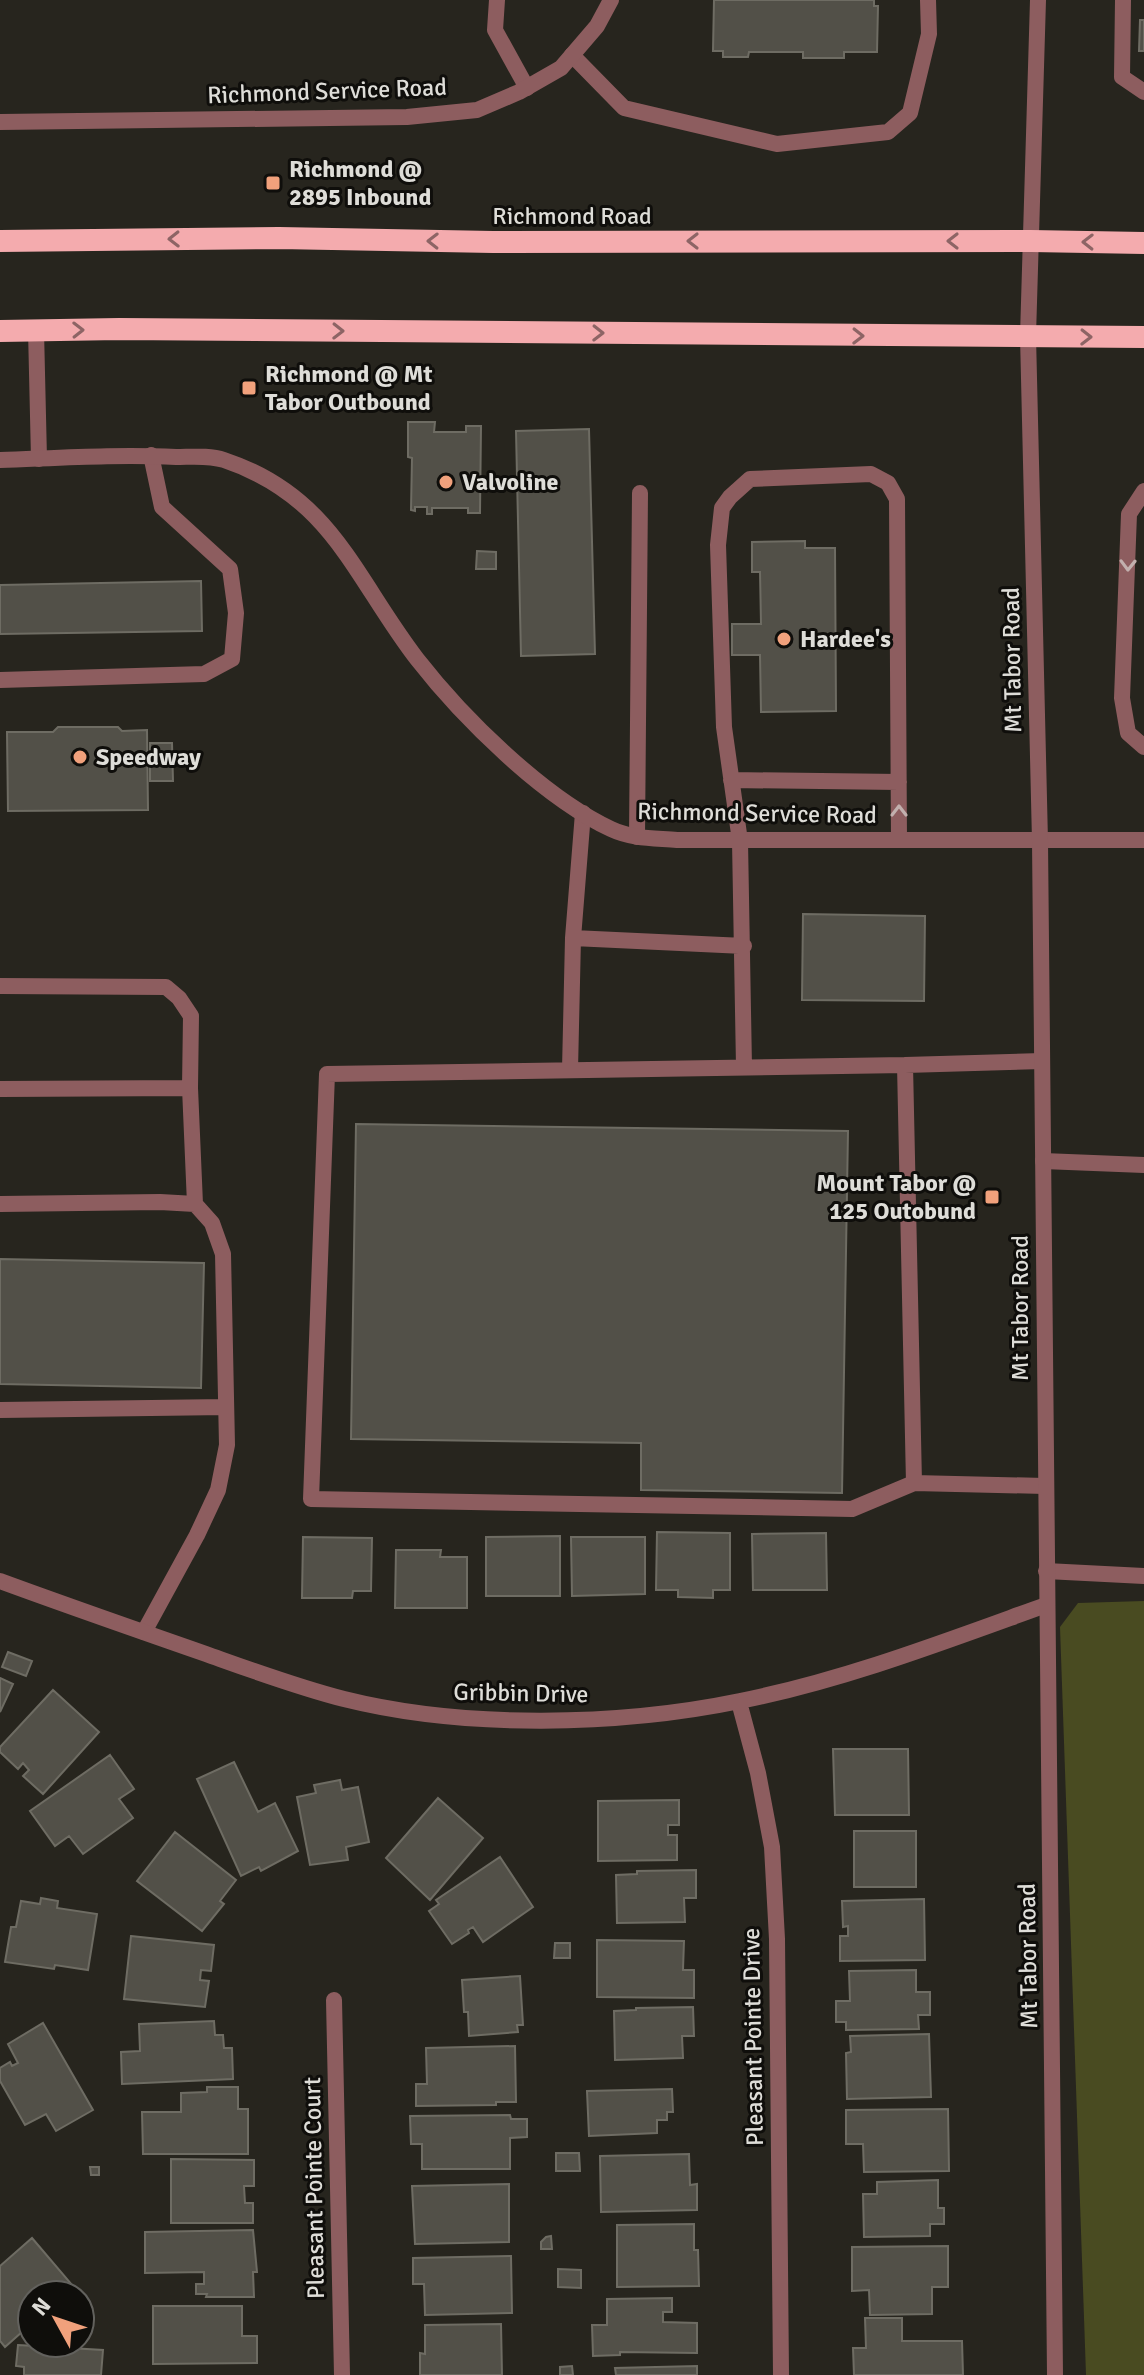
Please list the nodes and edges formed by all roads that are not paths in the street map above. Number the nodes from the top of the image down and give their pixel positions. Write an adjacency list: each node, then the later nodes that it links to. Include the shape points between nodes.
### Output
1 (497, 0): 7 (street, via 495,30)
2 (611, 0): 6 (street, Richmond Service Road)
3 (928, 0): 6 (street, via 929,34 910,113 888,132 777,144 624,108)
4 (1038, 0): 11 (street, Mt Tabor Road)
5 (1123, 0): 8 (street, via 1122,77)
6 (572, 55): 7 (street, Richmond Service Road)
7 (527, 88): 9 (street, Richmond Service Road, via 477,110 407,117)
8 (1144, 92)
9 (0, 122)
10 (0, 241): 11 (highway, Richmond Road, one-way to 10)
11 (1031, 241): 12 (highway, Richmond Road, one-way to 11); 15 (street, Mt Tabor Road)
12 (1144, 243)
13 (36, 330): 14 (highway); 15 (highway, one-way to 15); 18 (street)
14 (0, 331)
15 (1028, 336): 16 (highway, one-way to 16); 31 (street, Mt Tabor Road)
16 (1144, 337)
17 (151, 455): 18 (street, Richmond Service Road); 22 (street, via 162,507 230,569 236,613 232,659 204,674); 26 (street, Richmond Service Road, via 220,459 265,476 305,504 335,536 417,658 458,706 536,781)
18 (39, 459): 19 (street, Richmond Service Road)
19 (0, 460)
20 (1144, 491): 23 (street, one-way to 23, via 1129,514 1122,698 1128,733)
21 (640, 493): 27 (street)
22 (0, 680)
23 (1144, 747)
24 (731, 780): 25 (street); 25 (street, via 724,727 722,508 750,479 871,474 888,483 897,499); 30 (street)
25 (899, 782): 28 (street, one-way to 25)
26 (583, 813): 27 (street, Richmond Service Road); 32 (street)
27 (637, 837): 30 (street, Richmond Service Road)
28 (899, 840): 30 (street, Richmond Service Road); 31 (street, Richmond Service Road)
29 (1144, 840): 31 (street, Richmond Service Road)
30 (740, 841): 33 (street)
31 (1040, 841): 35 (street, Mt Tabor Road)
32 (573, 938): 33 (street); 38 (street)
33 (744, 946): 37 (street)
34 (0, 986): 39 (street, via 166,987 191,1016)
35 (1042, 1061): 36 (street); 41 (street, Mt Tabor Road)
36 (905, 1065): 37 (street); 47 (street)
37 (744, 1067): 38 (street)
38 (570, 1070): 47 (street, via 327,1074 311,1499 852,1509)
39 (190, 1088): 40 (street); 44 (street)
40 (0, 1089)
41 (1043, 1161): 42 (street); 48 (street, Mt Tabor Road)
42 (1144, 1165)
43 (0, 1204): 44 (street)
44 (195, 1204): 45 (street, via 212,1223 223,1254)
45 (226, 1407): 46 (street); 53 (street, via 227,1445 218,1490)
46 (0, 1410)
47 (914, 1483): 48 (street)
48 (1045, 1486): 49 (street, Mt Tabor Road)
49 (1046, 1571): 50 (street); 52 (street, Mt Tabor Road)
50 (1144, 1576)
51 (0, 1581): 53 (street, Gribbin Drive)
52 (1046, 1605): 54 (street, Gribbin Drive, via 822,1681); 58 (street, Mt Tabor Road)
53 (144, 1632): 54 (street, Gribbin Drive, via 344,1699 428,1714 621,1718)
54 (739, 1702): 57 (street, Pleasant Pointe Drive, via 773,1862)
55 (334, 2000): 56 (street, Pleasant Pointe Court)
56 (342, 2375)
57 (781, 2375)
58 (1055, 2375)

